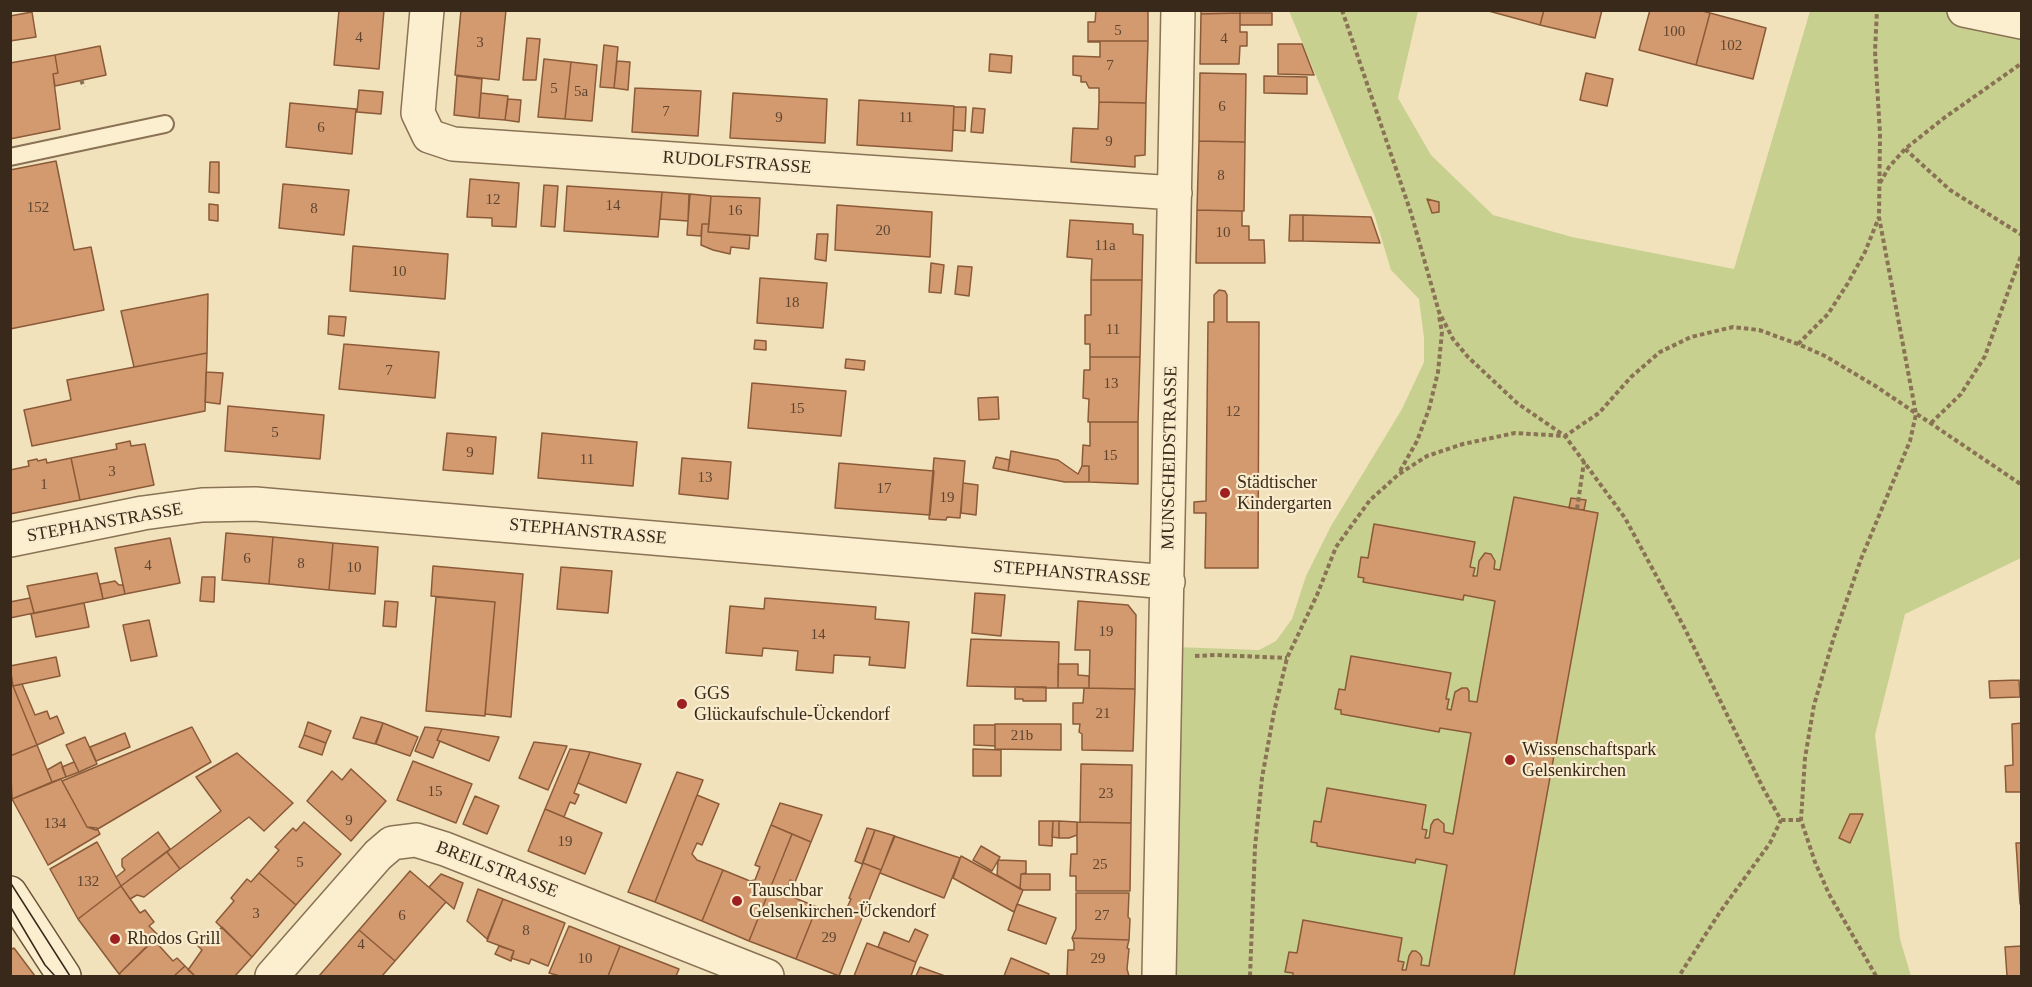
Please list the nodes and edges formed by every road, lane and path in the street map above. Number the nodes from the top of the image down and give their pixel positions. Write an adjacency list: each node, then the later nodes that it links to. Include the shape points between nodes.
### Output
1 (428, 10): 14 (street, RUDOLFSTRASSE, via 418,113 429,136 453,144)
2 (1178, 10): 14 (street, MUNSCHEIDSTRASSE)
3 (1342, 10): 18 (path, via 1411,213)
4 (1877, 10): 13 (path)
5 (1964, 10): 6 (street)
6 (2022, 22)
7 (2022, 63): 11 (path)
8 (81, 80): 9 (path)
9 (84, 87)
10 (165, 124): 12 (lane)
11 (1905, 149): 13 (path); 16 (path, via 1950,190)
12 (10, 157)
13 (1879, 184): 15 (path)
14 (1175, 193): 28 (street, MUNSCHEIDSTRASSE)
15 (1879, 217): 19 (path, via 1848,284 1828,314); 20 (path)
16 (2022, 235)
17 (2022, 253): 21 (path, via 1985,356 1961,394)
18 (1439, 312): 22 (path, via 1468,357 1517,403); 24 (path, via 1442,332 1438,372 1429,409)
19 (1798, 344): 20 (path, via 1851,371); 22 (path, via 1759,330 1733,327 1691,337 1660,352 1631,377 1599,414)
20 (1916, 414): 21 (path); 32 (path, via 1910,441 1861,559 1814,705)
21 (1931, 423): 25 (path)
22 (1565, 436): 23 (path); 24 (path, via 1515,433 1463,444 1427,456)
23 (1584, 461): 26 (path); 31 (path, via 1625,518)
24 (1399, 474): 30 (path, via 1371,500 1336,548)
25 (2022, 485)
26 (1577, 509)
27 (10, 540): 28 (street, STEPHANSTRASSE, via 143,513 202,505 255,504)
28 (1168, 582): 29 (street, MUNSCHEIDSTRASSE)
29 (1166, 658): 30 (path); 37 (street, MUNSCHEIDSTRASSE)
30 (1287, 658): 38 (path, via 1262,778)
31 (1781, 820): 32 (path); 39 (path, via 1770,843)
32 (1801, 820): 40 (path, via 1829,894)
33 (10, 892): 34 (street)
34 (64, 976)
35 (272, 976): 36 (street, BREILSTRASSE, via 378,855 392,843 416,840)
36 (767, 976)
37 (1159, 976)
38 (1250, 976)
39 (1679, 976)
40 (1876, 976)

